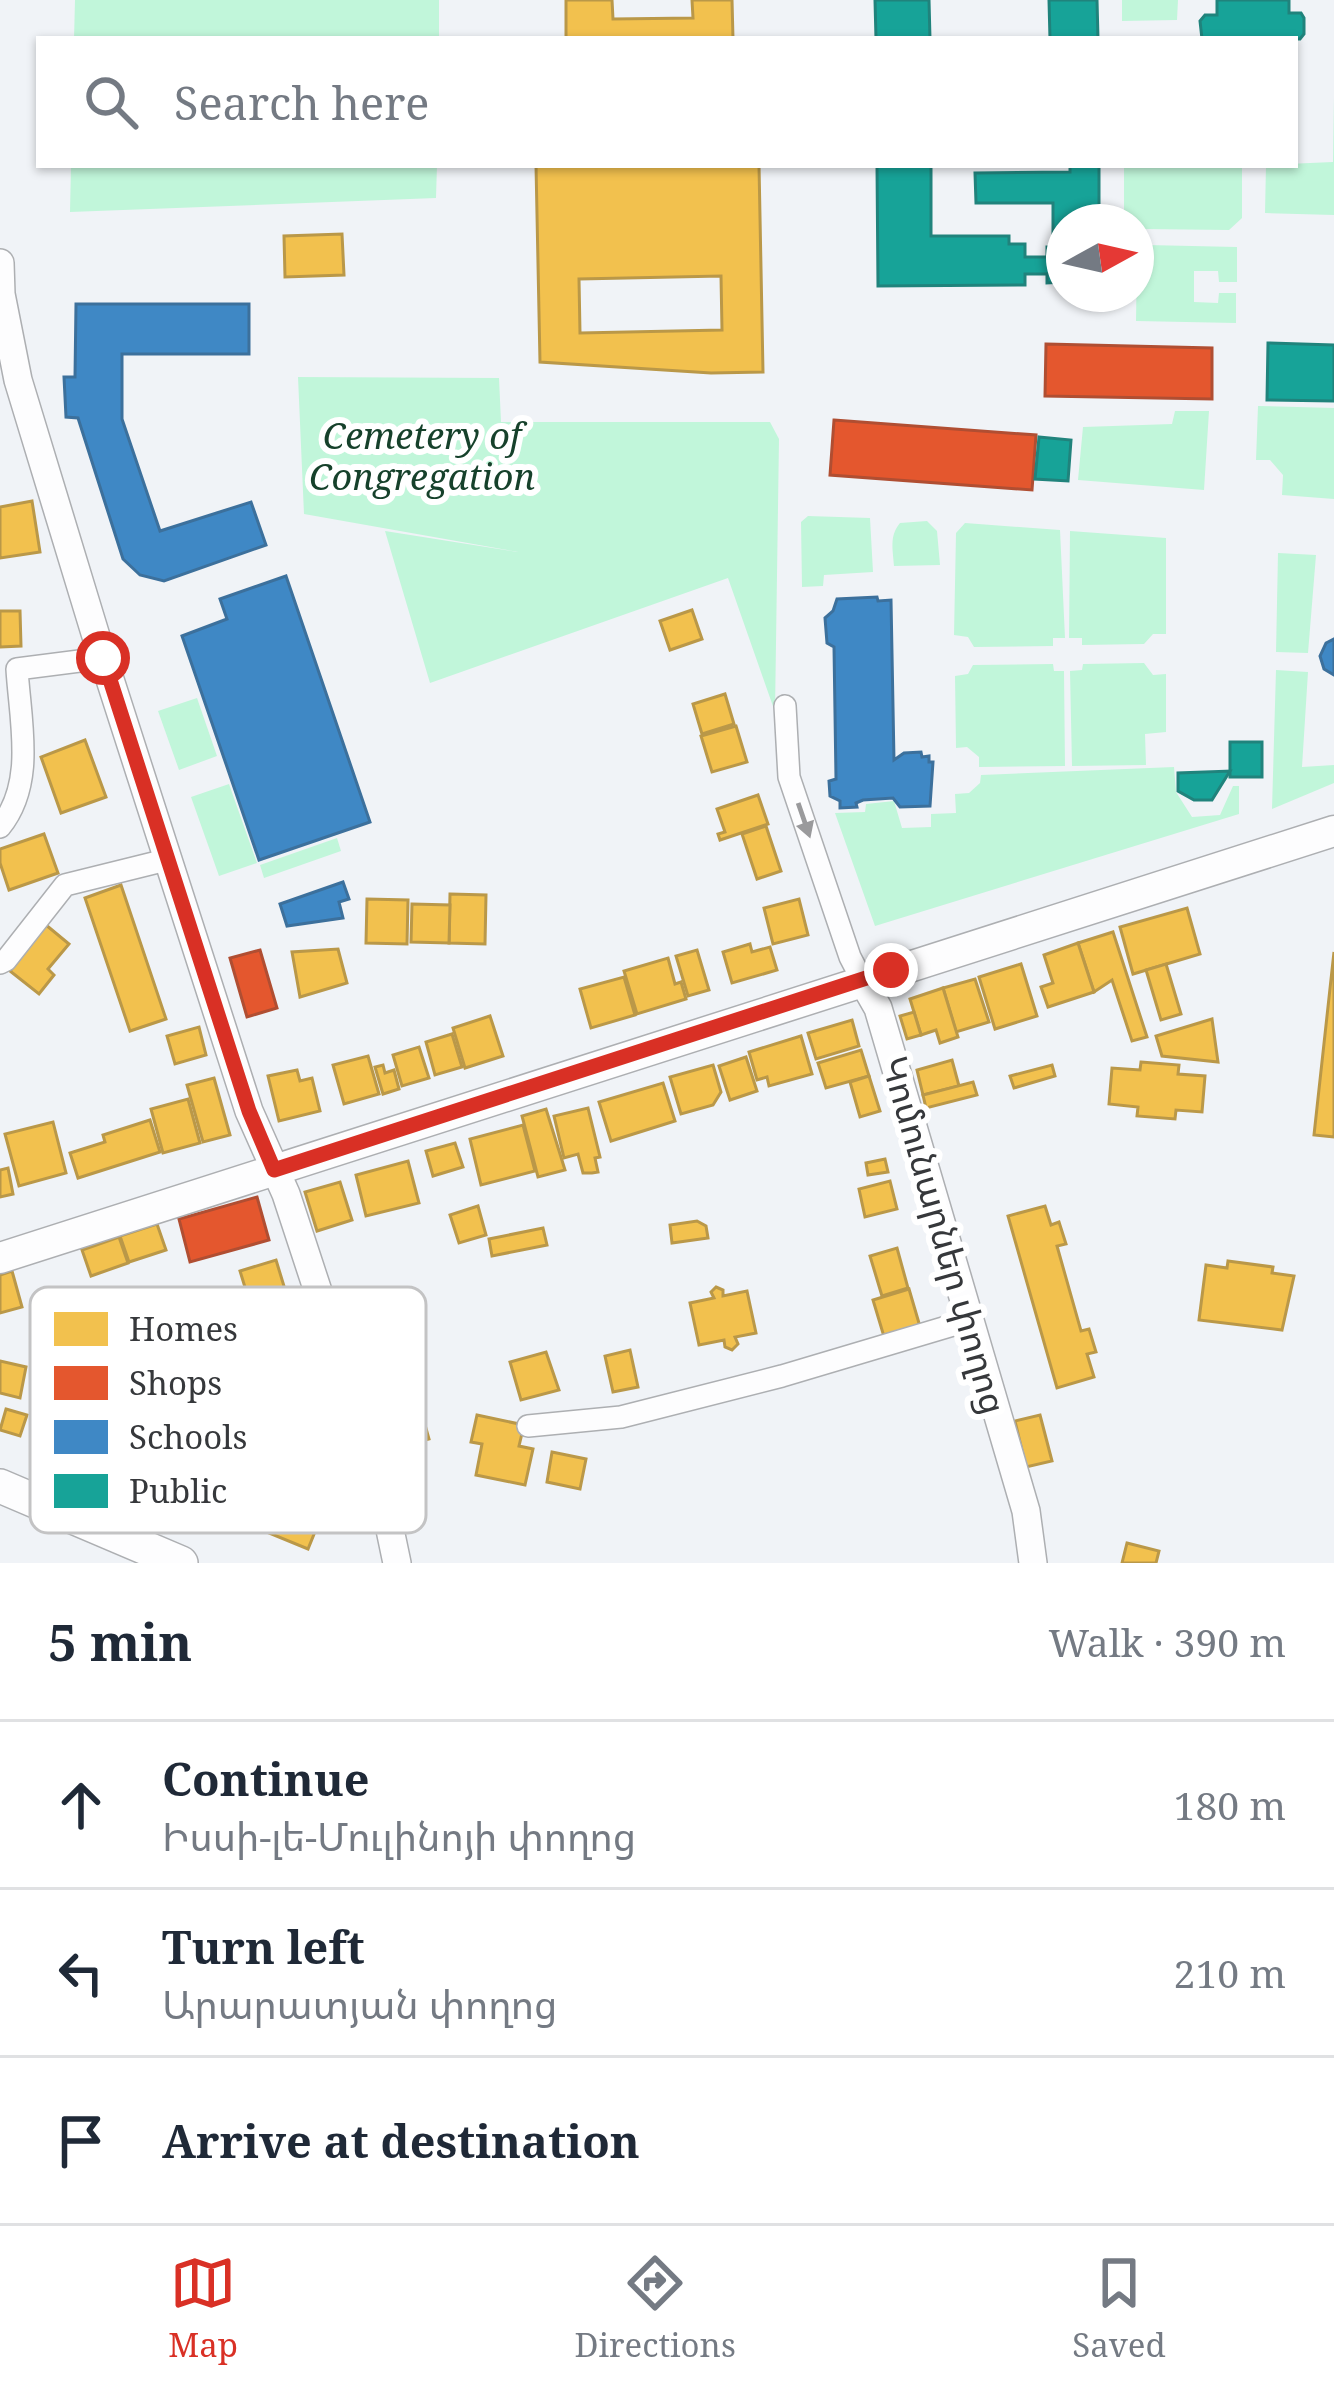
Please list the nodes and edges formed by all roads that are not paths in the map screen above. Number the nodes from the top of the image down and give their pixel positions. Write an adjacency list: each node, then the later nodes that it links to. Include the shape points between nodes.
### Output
1 (0, 263): 2 (street, via 18,380)
2 (103, 658): 3 (street); 7 (street)
3 (8, 669): 5 (street, via 22,774 20,796)
4 (785, 706): 9 (street, Կոմունարներ փողոց, one-way to 9, via 789,777)
5 (0, 827)
6 (1334, 831): 9 (main road)
7 (170, 859): 8 (street, via 65,885); 10 (street)
8 (0, 963)
9 (862, 980): 10 (main road); 13 (street, Կոմունարներ փողոց, via 878,1008)
10 (274, 1170): 11 (main road); 12 (street)
11 (0, 1258)
12 (317, 1287)
13 (970, 1320): 14 (street, via 621,1418); 21 (street, Կոմունարներ փողոց, via 1026,1511)
14 (528, 1426)
15 (0, 1486): 16 (main road)
16 (30, 1499)
17 (110, 1533): 19 (main road)
18 (391, 1533): 20 (street)
19 (181, 1563)
20 (397, 1563)
21 (1033, 1563)

